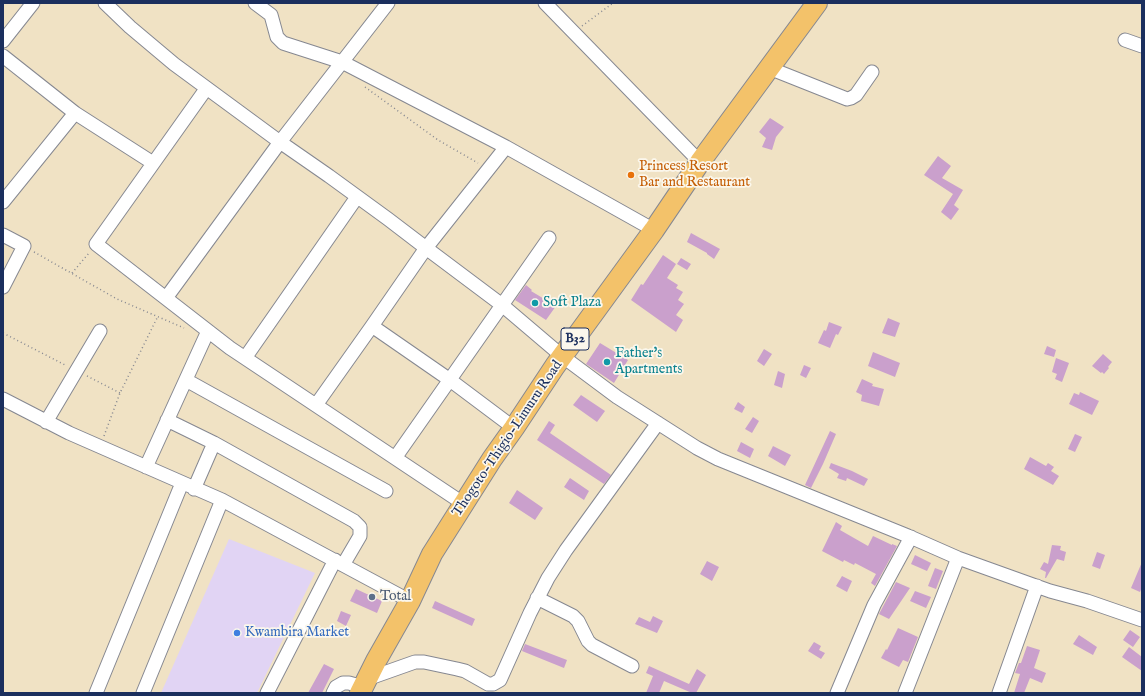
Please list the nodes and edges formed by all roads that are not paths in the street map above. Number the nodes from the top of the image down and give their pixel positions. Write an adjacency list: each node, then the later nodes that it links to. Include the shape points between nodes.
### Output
1 (33, 3): 8 (street)
2 (105, 3): 14 (street, via 130,27)
3 (255, 3): 11 (street, via 271,15 277,37 282,43)
4 (388, 3): 11 (street)
5 (545, 3): 18 (street)
6 (817, 3): 12 (highway, Thogoto-Thigio-Limuru Road / B32)
7 (1125, 40): 9 (street)
8 (3, 41)
9 (1142, 46)
10 (3, 56): 15 (street)
11 (342, 62): 16 (street); 17 (street)
12 (769, 68): 13 (street, via 847,99 856,94); 18 (highway, Thogoto-Thigio-Limuru Road / B32)
13 (872, 72)
14 (206, 89): 16 (street); 19 (street)
15 (75, 113): 19 (street); 21 (street)
16 (280, 142): 20 (street); 27 (street)
17 (506, 147): 22 (street); 25 (street)
18 (700, 162): 22 (highway, Thogoto-Thigio-Limuru Road / B32)
19 (153, 163): 27 (street, via 96,244)
20 (357, 196): 25 (street); 33 (street)
21 (3, 202)
22 (654, 230): 32 (highway, Thogoto-Thigio-Limuru Road / B32)
23 (3, 234): 26 (street, via 24,246)
24 (549, 238): 28 (street)
25 (426, 248): 28 (street); 29 (street)
26 (3, 287)
27 (166, 298): 30 (street)
28 (502, 304): 32 (street); 35 (street)
29 (372, 326): 35 (street); 37 (street)
30 (208, 330): 33 (street); 34 (street)
31 (100, 331): 39 (street)
32 (562, 356): 40 (street, via 617,397); 41 (highway, Thogoto-Thigio-Limuru Road / B32)
33 (245, 358): 37 (street)
34 (186, 380): 38 (street); 47 (street)
35 (450, 380): 41 (street); 43 (street)
36 (3, 399): 39 (street)
37 (316, 405): 43 (street)
38 (167, 420): 42 (street); 44 (street)
39 (46, 422): 44 (street)
40 (658, 423): 50 (street, via 718,459); 54 (street, via 566,550)
41 (514, 428): 49 (highway, Thogoto-Thigio-Limuru Road / B32)
42 (214, 443): 46 (street); 52 (street, via 354,521 360,527 360,536)
43 (395, 458): 49 (street)
44 (146, 467): 45 (street)
45 (182, 483): 46 (street); 59 (street)
46 (194, 489): 48 (street)
47 (386, 491)
48 (222, 500): 52 (street); 60 (street)
49 (464, 504): 55 (highway, Thogoto-Thigio-Limuru Road / B32, via 432,554)
50 (911, 537): 51 (street); 63 (street, via 874,605)
51 (958, 558): 53 (street); 64 (street)
52 (339, 563): 55 (street); 61 (street)
53 (1037, 586): 56 (street); 65 (street)
54 (537, 598): 57 (street, via 573,616 592,645); 58 (street, via 500,680 493,684 458,669 414,662)
55 (410, 601): 58 (highway, Thogoto-Thigio-Limuru Road / B32)
56 (1142, 620)
57 (632, 666)
58 (364, 686): 62 (street, via 343,683 336,687)
59 (96, 693)
60 (143, 693)
61 (267, 693)
62 (333, 693)
63 (837, 693)
64 (905, 693)
65 (999, 693)

